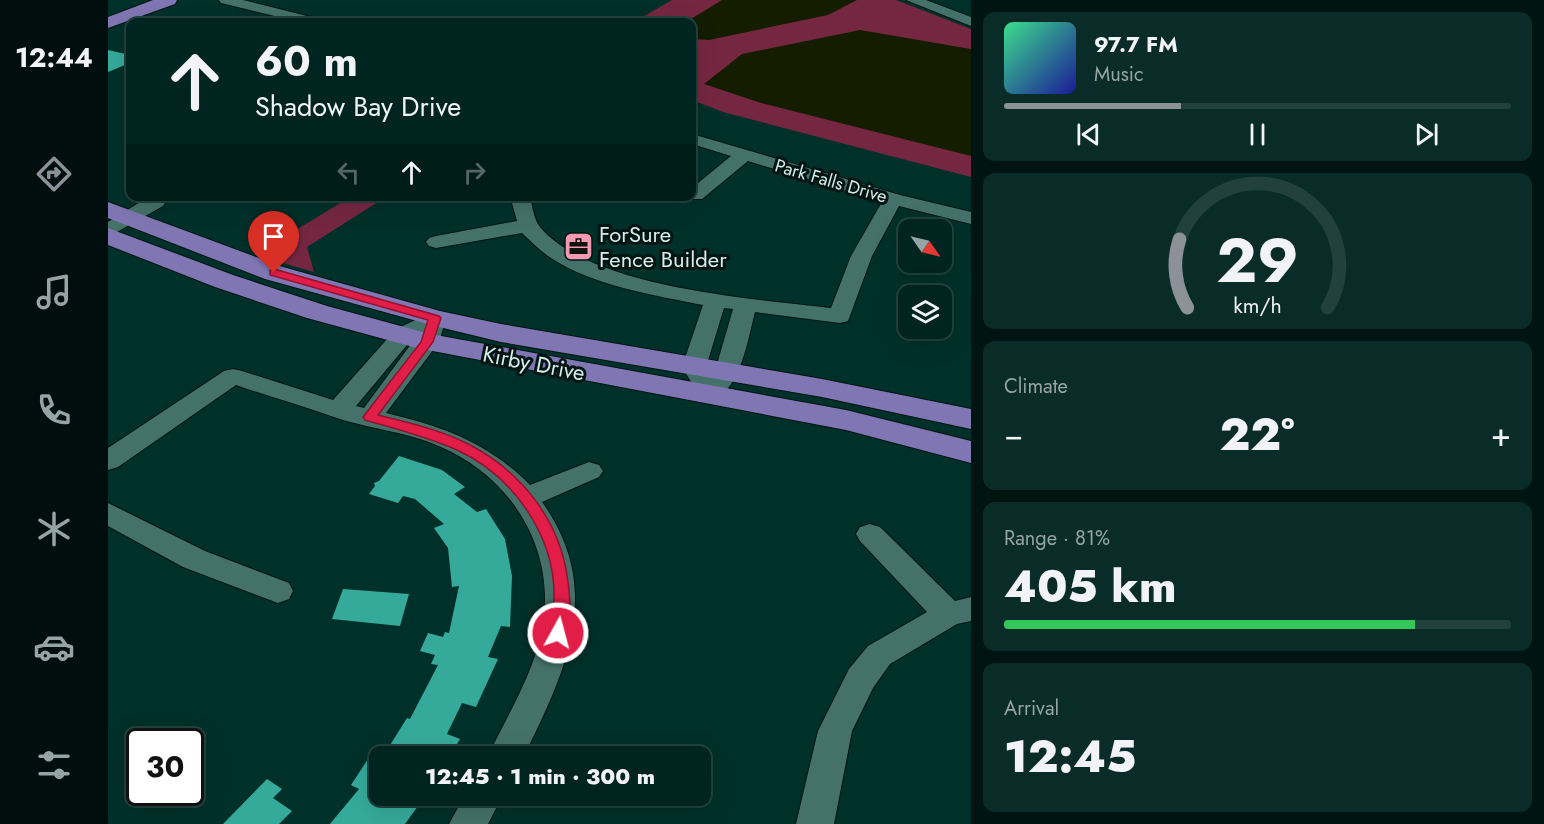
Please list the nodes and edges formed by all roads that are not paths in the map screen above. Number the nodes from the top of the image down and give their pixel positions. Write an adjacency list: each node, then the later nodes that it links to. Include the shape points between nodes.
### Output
1 (138, 0): 5 (main road)
2 (169, 0): 8 (main road)
3 (226, 0): 6 (street)
4 (913, 0): 7 (street)
5 (108, 11)
6 (298, 18)
7 (971, 22)
8 (108, 23)
9 (696, 140): 10 (street, Park Falls Drive)
10 (743, 156): 11 (street); 12 (street, Park Falls Drive)
11 (696, 194)
12 (894, 199): 16 (street, Park Falls Drive); 21 (street, via 870,232 840,316)
13 (145, 201): 17 (street)
14 (150, 201): 17 (street)
15 (521, 201): 18 (street)
16 (971, 218)
17 (113, 220): 22 (main road, Kirby Drive, via 224,280 317,312)
18 (525, 226): 19 (street); 20 (street, via 563,257 605,276)
19 (436, 242)
20 (716, 299): 21 (street); 23 (street)
21 (746, 304): 24 (street)
22 (422, 332): 23 (main road, Kirby Drive); 24 (main road, Kirby Drive, via 547,366); 25 (street); 26 (street)
23 (694, 367): 24 (main road, Kirby Drive)
24 (718, 383): 27 (main road, Kirby Drive, via 822,388); 28 (main road, Kirby Drive)
25 (338, 410): 26 (street); 29 (street, via 233,376)
26 (370, 417): 31 (street, via 464,448 494,467)
27 (971, 419)
28 (971, 452)
29 (108, 461)
30 (589, 471): 31 (street)
31 (527, 497): 36 (street, via 547,532 562,596 558,633 545,674)
32 (108, 513): 34 (street, via 194,560)
33 (870, 534): 35 (street)
34 (278, 591)
35 (960, 612): 39 (street, via 879,655 861,679 835,731)
36 (511, 746)
37 (479, 806): 38 (street)
38 (468, 824)
39 (815, 824)

